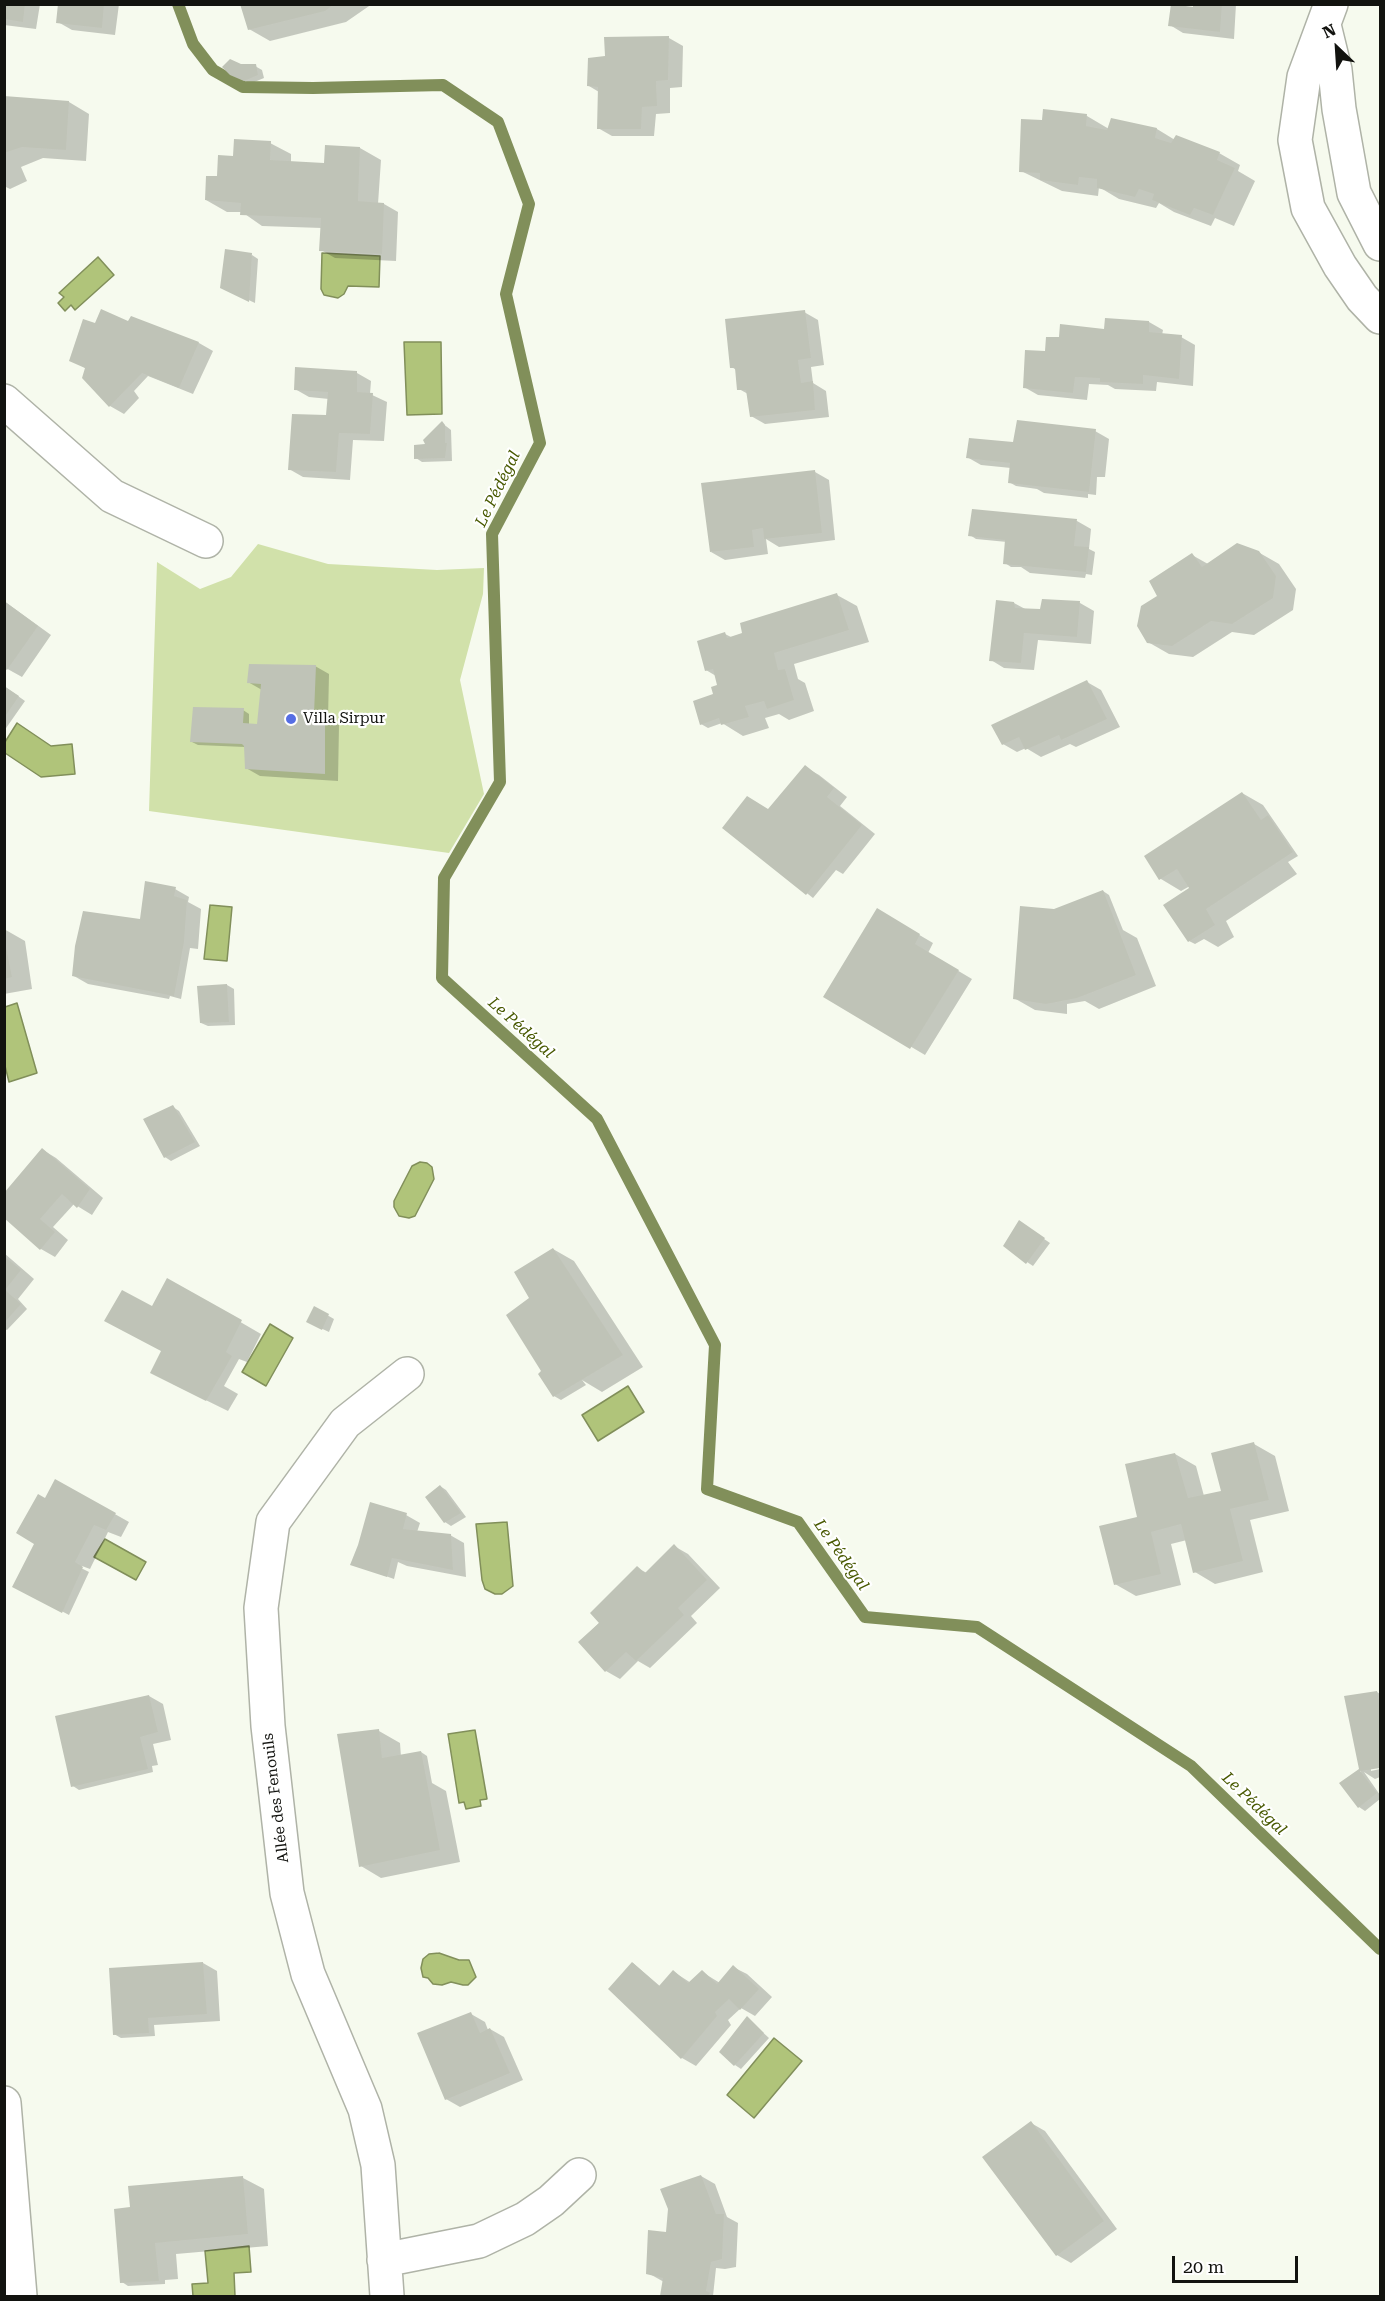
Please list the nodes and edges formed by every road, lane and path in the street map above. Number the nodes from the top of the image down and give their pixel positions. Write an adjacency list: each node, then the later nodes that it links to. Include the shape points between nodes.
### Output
1 (1327, 15): 2 (street, via 1354,193); 3 (street, via 1304,77 1295,140 1308,208 1340,266)
2 (1380, 244)
3 (1374, 299)
4 (4, 401): 5 (street, via 112,496)
5 (207, 540)
6 (407, 1374): 9 (street, Allée des Fenouils, via 345,1423 273,1522 261,1608 268,1726 287,1893 308,1974 365,2109 378,2165)
7 (4, 2103): 10 (street)
8 (579, 2175): 9 (street, via 525,2219 479,2241)
9 (384, 2260): 11 (street, Allée des Fenouils)
10 (14, 2284)
11 (387, 2296)

